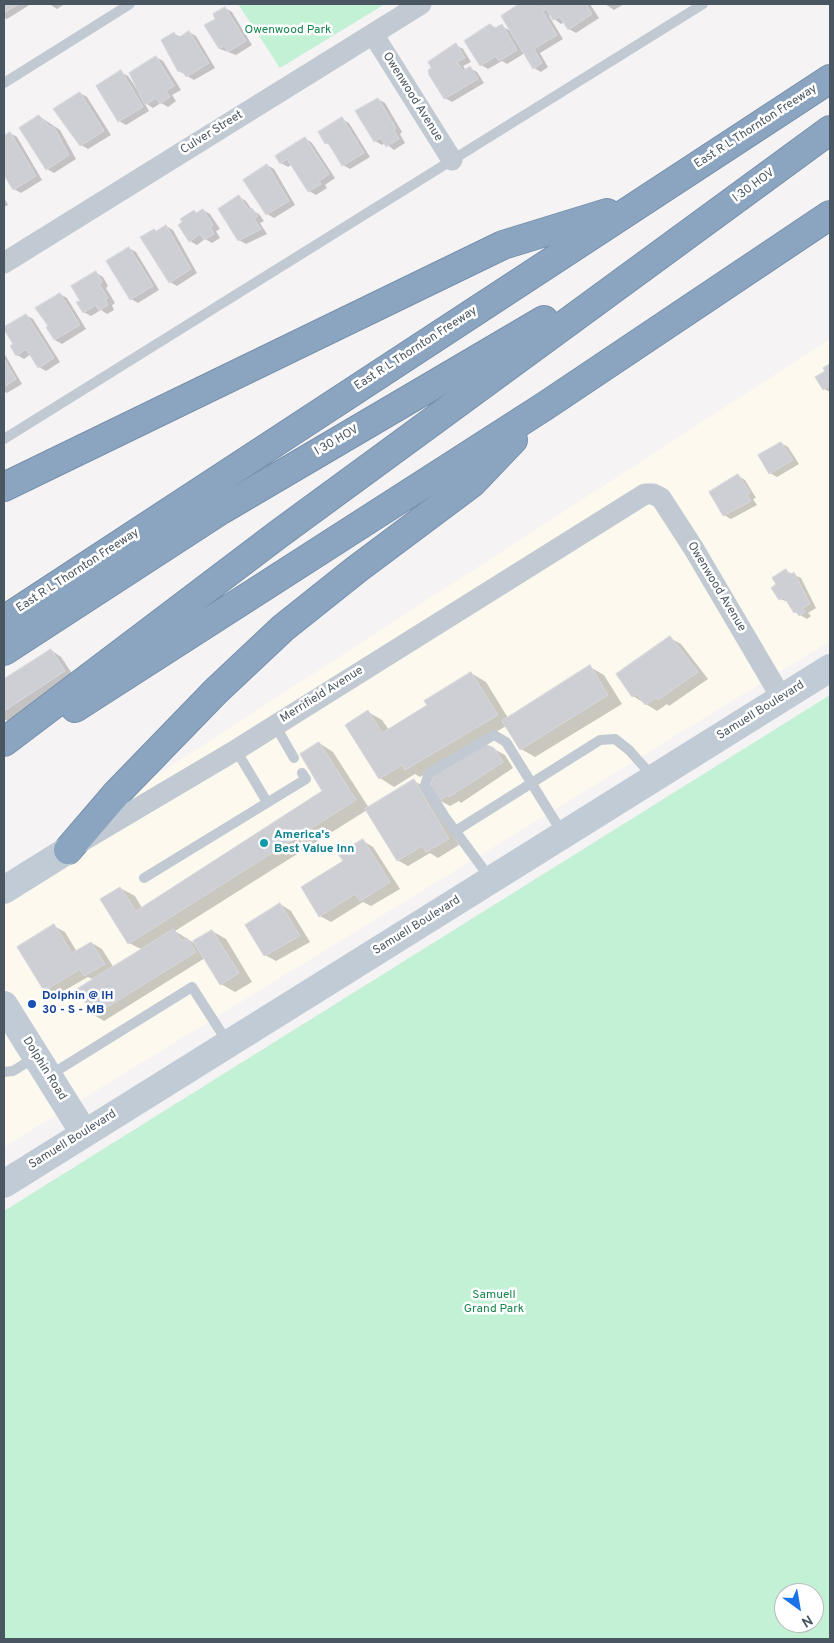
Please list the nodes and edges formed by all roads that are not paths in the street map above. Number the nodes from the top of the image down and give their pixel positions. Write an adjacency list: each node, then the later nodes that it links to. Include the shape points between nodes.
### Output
1 (130, 4): 6 (lane)
2 (421, 4): 4 (street, Culver Street)
3 (703, 4): 9 (lane)
4 (373, 34): 9 (street, Owenwood Avenue); 13 (street, Culver Street)
5 (830, 79): 10 (highway, East R L Thornton Freeway)
6 (4, 83)
7 (830, 130): 12 (highway, I 30 HOV)
8 (830, 146): 12 (highway, I 30 HOV)
9 (452, 160): 15 (lane)
10 (636, 204): 16 (highway, via 503,245); 18 (highway, East R L Thornton Freeway)
11 (830, 215): 14 (highway)
12 (677, 241): 18 (highway); 20 (highway, I 30 HOV, via 222,510); 24 (highway, via 288,527)
13 (4, 263)
14 (546, 406): 26 (highway); 34 (highway, via 472,483 283,628 216,691 122,788)
15 (4, 440)
16 (4, 487)
17 (639, 497): 22 (street, Owenwood Avenue, via 653,494 661,498); 23 (street, Merrifield Avenue)
18 (72, 575): 19 (highway, East R L Thornton Freeway)
19 (4, 620)
20 (4, 651)
21 (830, 668): 22 (main road, Samuell Boulevard)
22 (781, 697): 29 (main road, Samuell Boulevard)
23 (275, 725): 25 (street, Merrifield Avenue); 27 (lane)
24 (4, 742)
25 (236, 750): 31 (lane); 34 (street, Merrifield Avenue)
26 (4, 753)
27 (294, 758)
28 (302, 773): 31 (lane, via 306,779)
29 (654, 778): 30 (lane, via 615,739 600,740); 33 (main road, Samuell Boulevard)
30 (532, 782): 32 (lane); 32 (lane, via 506,742 494,735 429,773 425,785); 33 (lane)
31 (267, 802): 35 (lane)
32 (457, 830): 36 (lane)
33 (564, 835): 36 (main road, Samuell Boulevard)
34 (68, 850): 37 (main road, Merrifield Avenue)
35 (144, 878)
36 (491, 880): 39 (main road, Samuell Boulevard)
37 (4, 890)
38 (6, 1013): 40 (main road, Dolphin Road)
39 (228, 1044): 40 (lane, via 192,987); 42 (main road, Samuell Boulevard)
40 (43, 1066): 41 (lane); 42 (main road, Dolphin Road)
41 (4, 1072)
42 (84, 1133): 43 (main road, Samuell Boulevard)
43 (4, 1183)

